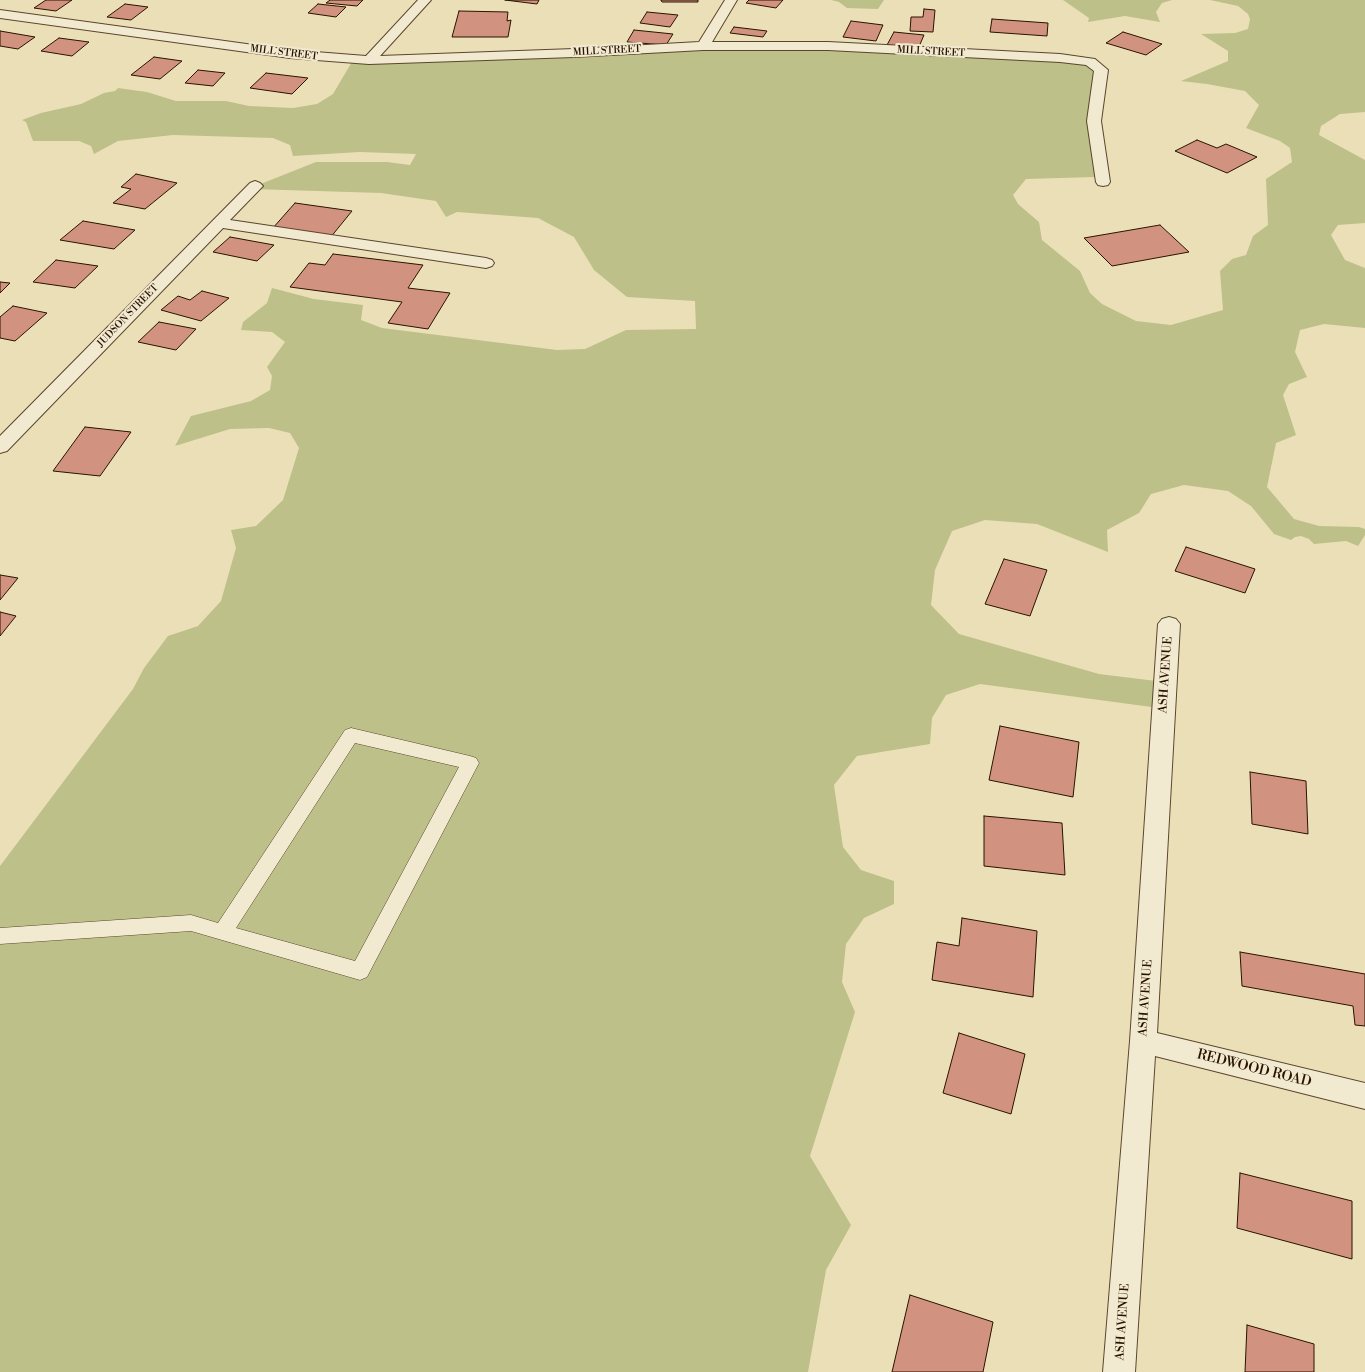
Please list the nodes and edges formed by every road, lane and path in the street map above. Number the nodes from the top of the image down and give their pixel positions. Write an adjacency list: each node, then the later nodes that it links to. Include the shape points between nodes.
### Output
1 (425, 0): 6 (street)
2 (730, 0): 5 (street)
3 (11, 4): 4 (street)
4 (0, 13): 6 (street, MILL STREET, via 290,54)
5 (703, 46): 6 (street, MILL STREET); 7 (street, MILL STREET, via 828,46 1060,58 1090,62 1101,70 1094,121)
6 (369, 60)
7 (1103, 182)
8 (255, 186): 9 (street, JUDSON STREET)
9 (219, 223): 10 (street); 11 (street, JUDSON STREET)
10 (486, 263)
11 (0, 447)
12 (1169, 624): 15 (street, ASH AVENUE)
13 (223, 932): 13 (lane, via 360,971 470,763 351,735); 14 (lane, via 191,923)
14 (0, 936)
15 (1143, 1041): 16 (street, REDWOOD ROAD); 17 (street, ASH AVENUE)
16 (1365, 1096)
17 (1119, 1372)

